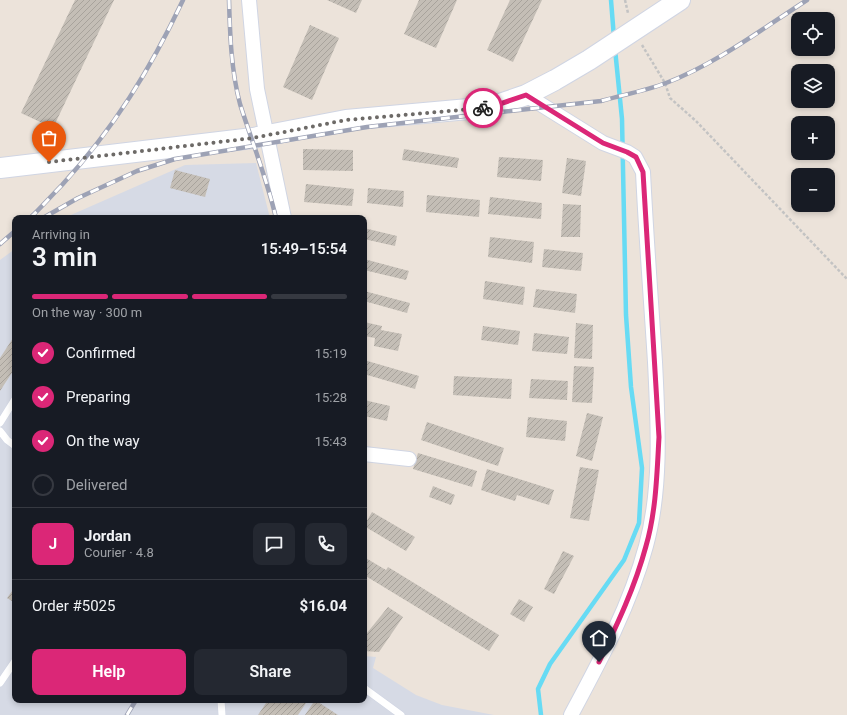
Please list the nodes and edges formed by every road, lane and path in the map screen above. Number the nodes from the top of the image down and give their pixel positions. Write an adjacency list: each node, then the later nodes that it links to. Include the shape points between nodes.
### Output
1 (249, 0): 6 (street, via 256,89)
2 (680, 0): 4 (street, via 589,60)
3 (665, 83): 7 (path, via 670,98 696,121)
4 (526, 95): 5 (street, via 491,107 346,120 253,138); 20 (street, via 603,143 636,157 643,172 659,437 656,481 646,546 637,575 609,641)
5 (0, 168)
6 (283, 215)
7 (847, 280)
8 (12, 404): 9 (lane)
9 (0, 423)
10 (0, 431): 11 (lane)
11 (12, 444)
12 (367, 454): 13 (street)
13 (408, 459)
14 (12, 665): 15 (lane)
15 (0, 683)
16 (367, 690): 19 (lane)
17 (221, 703): 18 (lane)
18 (222, 715)
19 (401, 715)
20 (571, 715)

